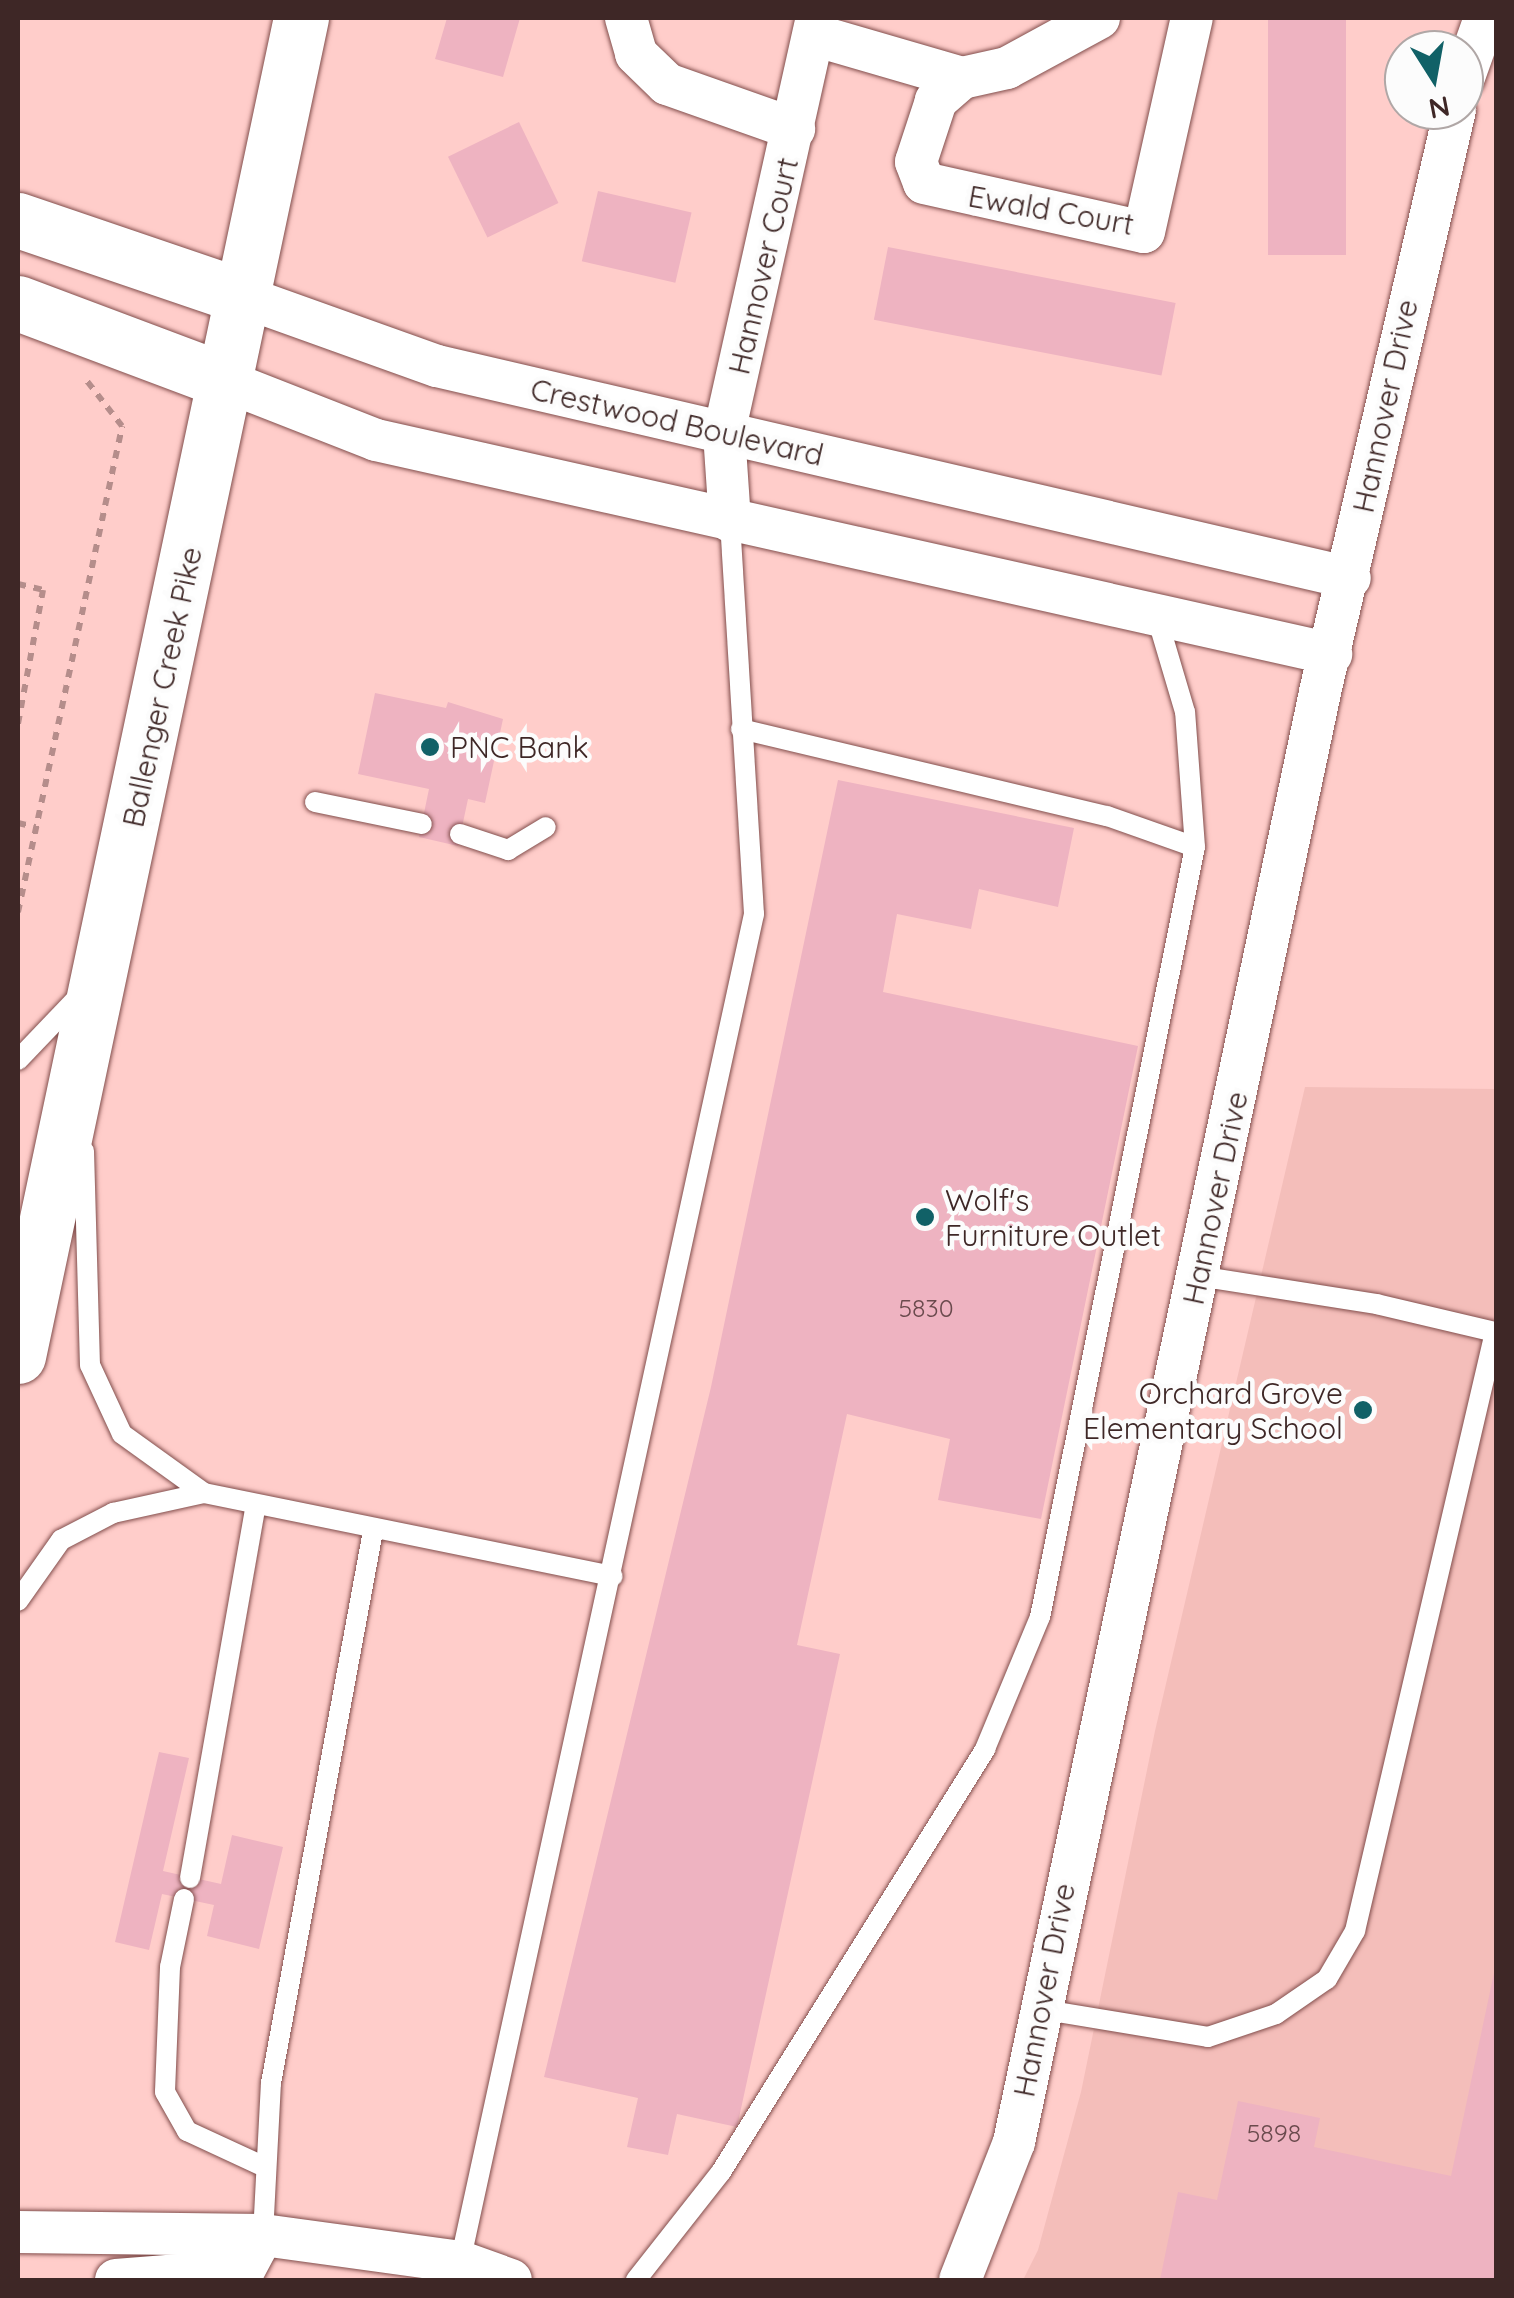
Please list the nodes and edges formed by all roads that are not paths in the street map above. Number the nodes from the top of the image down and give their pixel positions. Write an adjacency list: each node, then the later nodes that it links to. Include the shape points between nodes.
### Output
1 (301, 18): 10 (main road, Ballenger Creek Pike)
2 (626, 18): 7 (street, Hannover Court, via 636,54 667,84)
3 (1099, 18): 6 (street, via 1007,68)
4 (1192, 18): 6 (street, Ewald Court, via 1144,232 924,182 916,162 936,101)
5 (815, 26): 6 (street); 7 (street, Hannover Court)
6 (962, 78)
7 (794, 129): 13 (street, Hannover Court)
8 (1451, 130): 15 (street, Hannover Drive)
9 (18, 220): 10 (main road, Crestwood Boulevard)
10 (244, 297): 12 (main road, Ballenger Creek Pike); 13 (street, Crestwood Boulevard, via 436,366)
11 (18, 302): 12 (main road)
12 (228, 382): 14 (street, via 376,440); 24 (main road, Ballenger Creek Pike)
13 (724, 433): 14 (street, Hannover Court); 15 (street, Crestwood Boulevard)
14 (730, 521): 16 (street); 18 (lane)
15 (1350, 578): 17 (street, Hannover Drive)
16 (1155, 611): 17 (street); 23 (lane, via 1185,712)
17 (1331, 654): 27 (street, Hannover Drive)
18 (741, 728): 23 (lane, via 1108,816); 32 (lane, via 754,914)
19 (315, 802): 20 (lane)
20 (422, 824)
21 (546, 827): 22 (lane, via 508,850)
22 (460, 834)
23 (1195, 847): 44 (lane, via 1040,1617 985,1749 721,2172)
24 (99, 975): 25 (lane); 26 (main road, Ballenger Creek Pike)
25 (18, 1060)
26 (82, 1074): 28 (main road, Ballenger Creek Pike); 29 (lane, via 90,1365 122,1434)
27 (1199, 1276): 36 (street, Hannover Drive); 36 (lane, via 1377,1304 1495,1332 1356,1931 1327,1979 1276,2014 1208,2037)
28 (18, 1344)
29 (204, 1493): 30 (lane); 33 (lane, via 113,1513 61,1540)
30 (256, 1505): 31 (lane); 34 (lane)
31 (373, 1531): 32 (lane); 37 (lane, via 271,2083)
32 (613, 1576): 40 (lane)
33 (18, 1600)
34 (190, 1878)
35 (184, 1899): 37 (lane, via 170,1967 164,2092 187,2131)
36 (1038, 2009): 41 (street, Hannover Drive, via 1014,2142)
37 (266, 2167): 39 (lane)
38 (18, 2232): 39 (street)
39 (264, 2235): 40 (street); 42 (street, via 244,2270)
40 (458, 2271): 43 (street)
41 (970, 2276)
42 (116, 2280)
43 (511, 2280)
44 (636, 2280)

